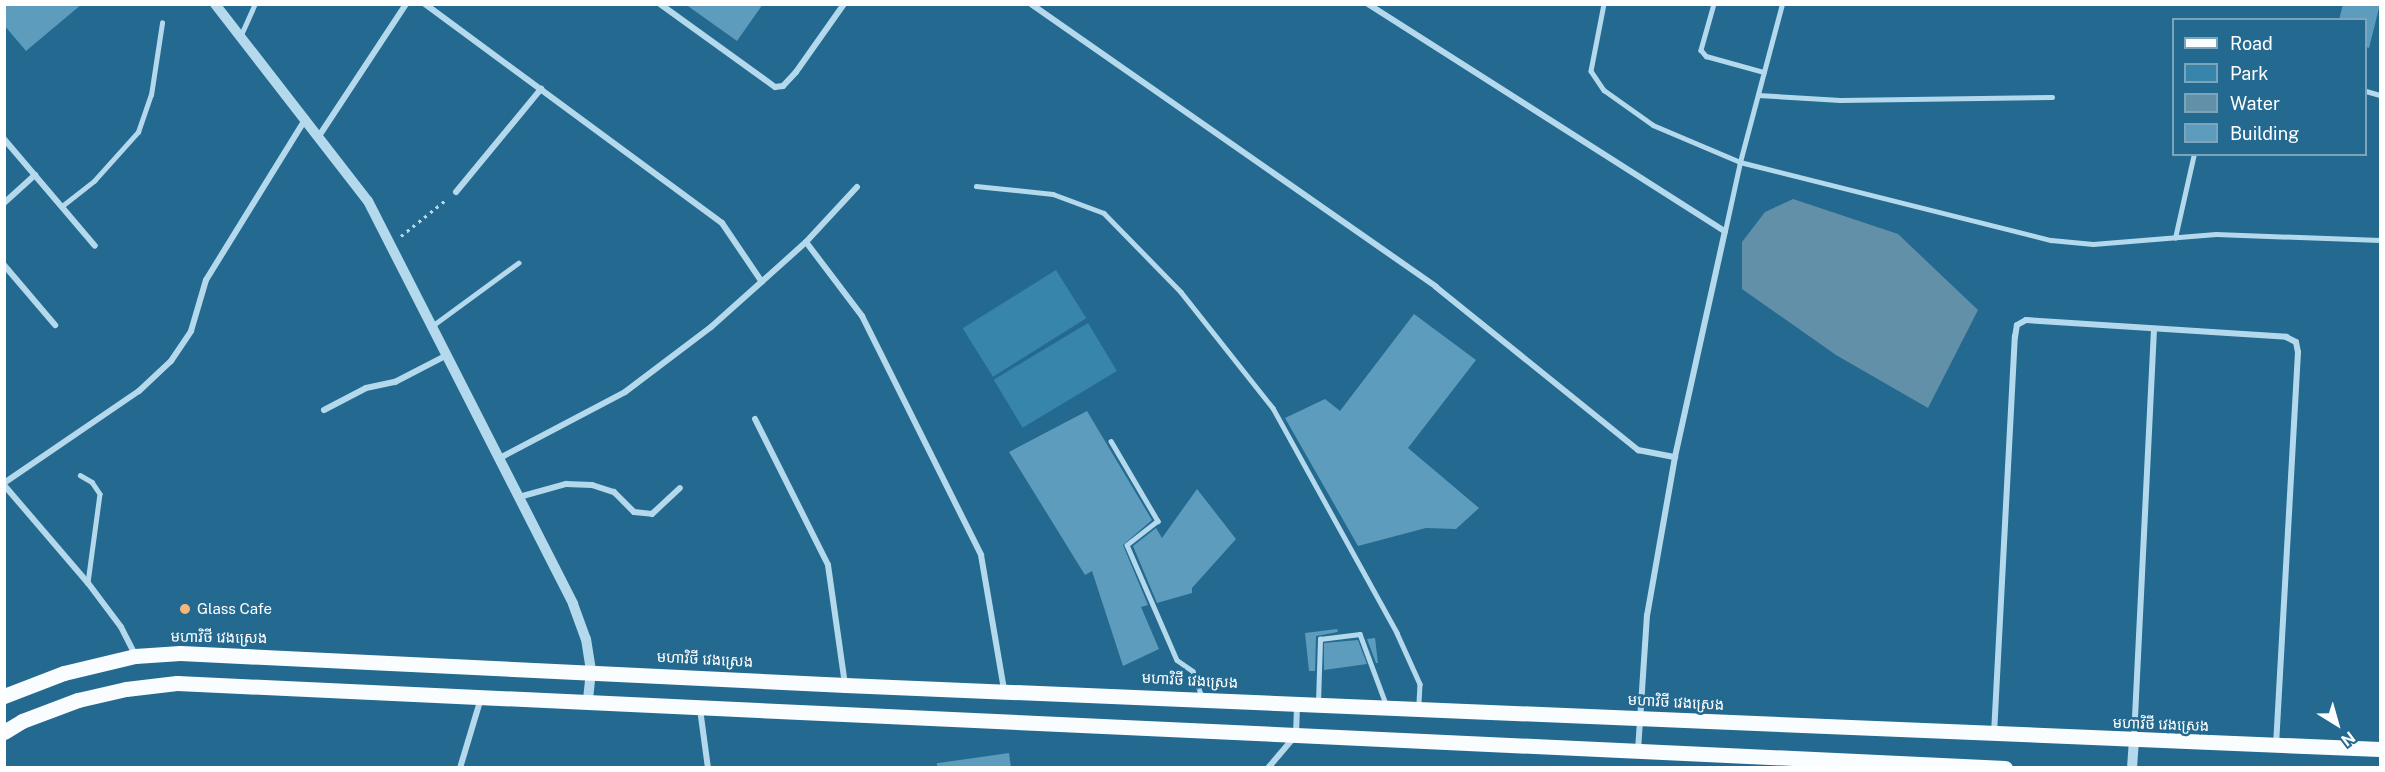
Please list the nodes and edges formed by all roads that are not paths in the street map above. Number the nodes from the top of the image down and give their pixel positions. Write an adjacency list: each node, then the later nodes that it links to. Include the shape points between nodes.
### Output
1 (215, 4): 13 (street)
2 (255, 4): 13 (lane)
3 (406, 4): 19 (street)
4 (424, 4): 15 (street)
5 (660, 4): 6 (street, via 775,87 783,86 796,72)
6 (844, 4)
7 (1031, 4): 44 (street, via 1427,280 1638,450)
8 (1368, 4): 29 (street)
9 (1604, 4): 22 (lane, via 1591,71 1604,90 1653,125)
10 (1714, 4): 14 (lane, via 1701,50 1706,56)
11 (1782, 4): 14 (lane)
12 (162, 23): 28 (lane, via 151,95 138,132 94,181)
13 (241, 35): 18 (street)
14 (1764, 72): 16 (lane)
15 (541, 89): 26 (street); 36 (street, via 722,223)
16 (1758, 94): 17 (lane, via 1840,100); 22 (lane)
17 (2052, 97)
18 (306, 118): 19 (street); 47 (street, via 206,280 191,331 171,361 140,391)
19 (319, 136): 38 (street, via 368,201)
20 (4, 139): 23 (street)
21 (2194, 156): 30 (lane)
22 (1740, 162): 29 (lane); 30 (lane, via 2051,240 2093,244)
23 (35, 175): 27 (street); 28 (street)
24 (976, 186): 63 (lane, via 1053,194 1104,213 1181,292 1273,408 1397,633 1420,684)
25 (857, 188): 32 (street)
26 (456, 192)
27 (4, 203)
28 (62, 206): 33 (street)
29 (1725, 231): 44 (street)
30 (2175, 238): 31 (lane, via 2216,234)
31 (2380, 239)
32 (806, 242): 36 (street); 54 (street, via 862,316 981,555)
33 (95, 246)
34 (518, 263): 38 (lane)
35 (4, 265): 37 (street)
36 (762, 282): 45 (street, via 711,327 625,392)
37 (55, 325)
38 (432, 326): 40 (street)
39 (2154, 328): 66 (street, via 2026,320 2017,325); 68 (street); 69 (street, via 2286,337 2296,342)
40 (447, 355): 41 (street, via 395,382 366,388); 45 (street)
41 (324, 410)
42 (755, 419): 53 (street, via 828,565)
43 (1111, 441): 57 (lane, via 1158,520 1127,545 1177,660 1193,670)
44 (1675, 456): 64 (street, via 1647,615)
45 (497, 459): 49 (street)
46 (80, 474): 50 (lane, via 100,494)
47 (4, 484): 50 (street)
48 (680, 488): 49 (street, via 652,514 634,512 614,492 592,485 566,484)
49 (519, 497): 52 (street, via 573,604 586,639)
50 (88, 583): 51 (street, via 121,627)
51 (135, 656): 52 (main road, មហាវិថី វេងស្រេង, via 180,652); 55 (main road, មហាវិថី វេងស្រេង, via 64,673)
52 (591, 671): 53 (main road, មហាវិថី វេងស្រេង); 58 (street)
53 (845, 685): 54 (main road, មហាវិថី វេងស្រេង)
54 (1004, 690): 57 (main road, មហាវិថី វេងស្រេង)
55 (4, 696)
56 (481, 697): 58 (main road); 65 (main road, via 177,683 78,700); 72 (street)
57 (1202, 699): 59 (main road, មហាវិថី វេងស្រេង)
58 (588, 702): 61 (main road)
59 (1298, 703): 60 (main road, មហាវិថី វេងស្រេង); 67 (street)
60 (1318, 704): 62 (main road, មហាវិថី វេងស្រេង); 62 (lane, via 1320,639 1360,634)
61 (700, 707): 67 (main road); 73 (street)
62 (1387, 707): 63 (main road, មហាវិថី វេងស្រេង)
63 (1419, 708): 64 (main road, មហាវិថី វេងស្រេង)
64 (1641, 718): 66 (main road, មហាវិថី វេងស្រេង); 71 (street)
65 (4, 732)
66 (1994, 734): 68 (main road, មហាវិថី វេងស្រេង)
67 (1296, 735): 71 (main road); 74 (street)
68 (2134, 741): 69 (main road, មហាវិថី វេងស្រេង); 76 (street)
69 (2276, 746): 70 (main road, មហាវិថី វេងស្រេង)
70 (2380, 749)
71 (1638, 751): 75 (main road)
72 (460, 768)
73 (708, 768)
74 (1268, 768)
75 (2005, 768)
76 (2132, 768)

